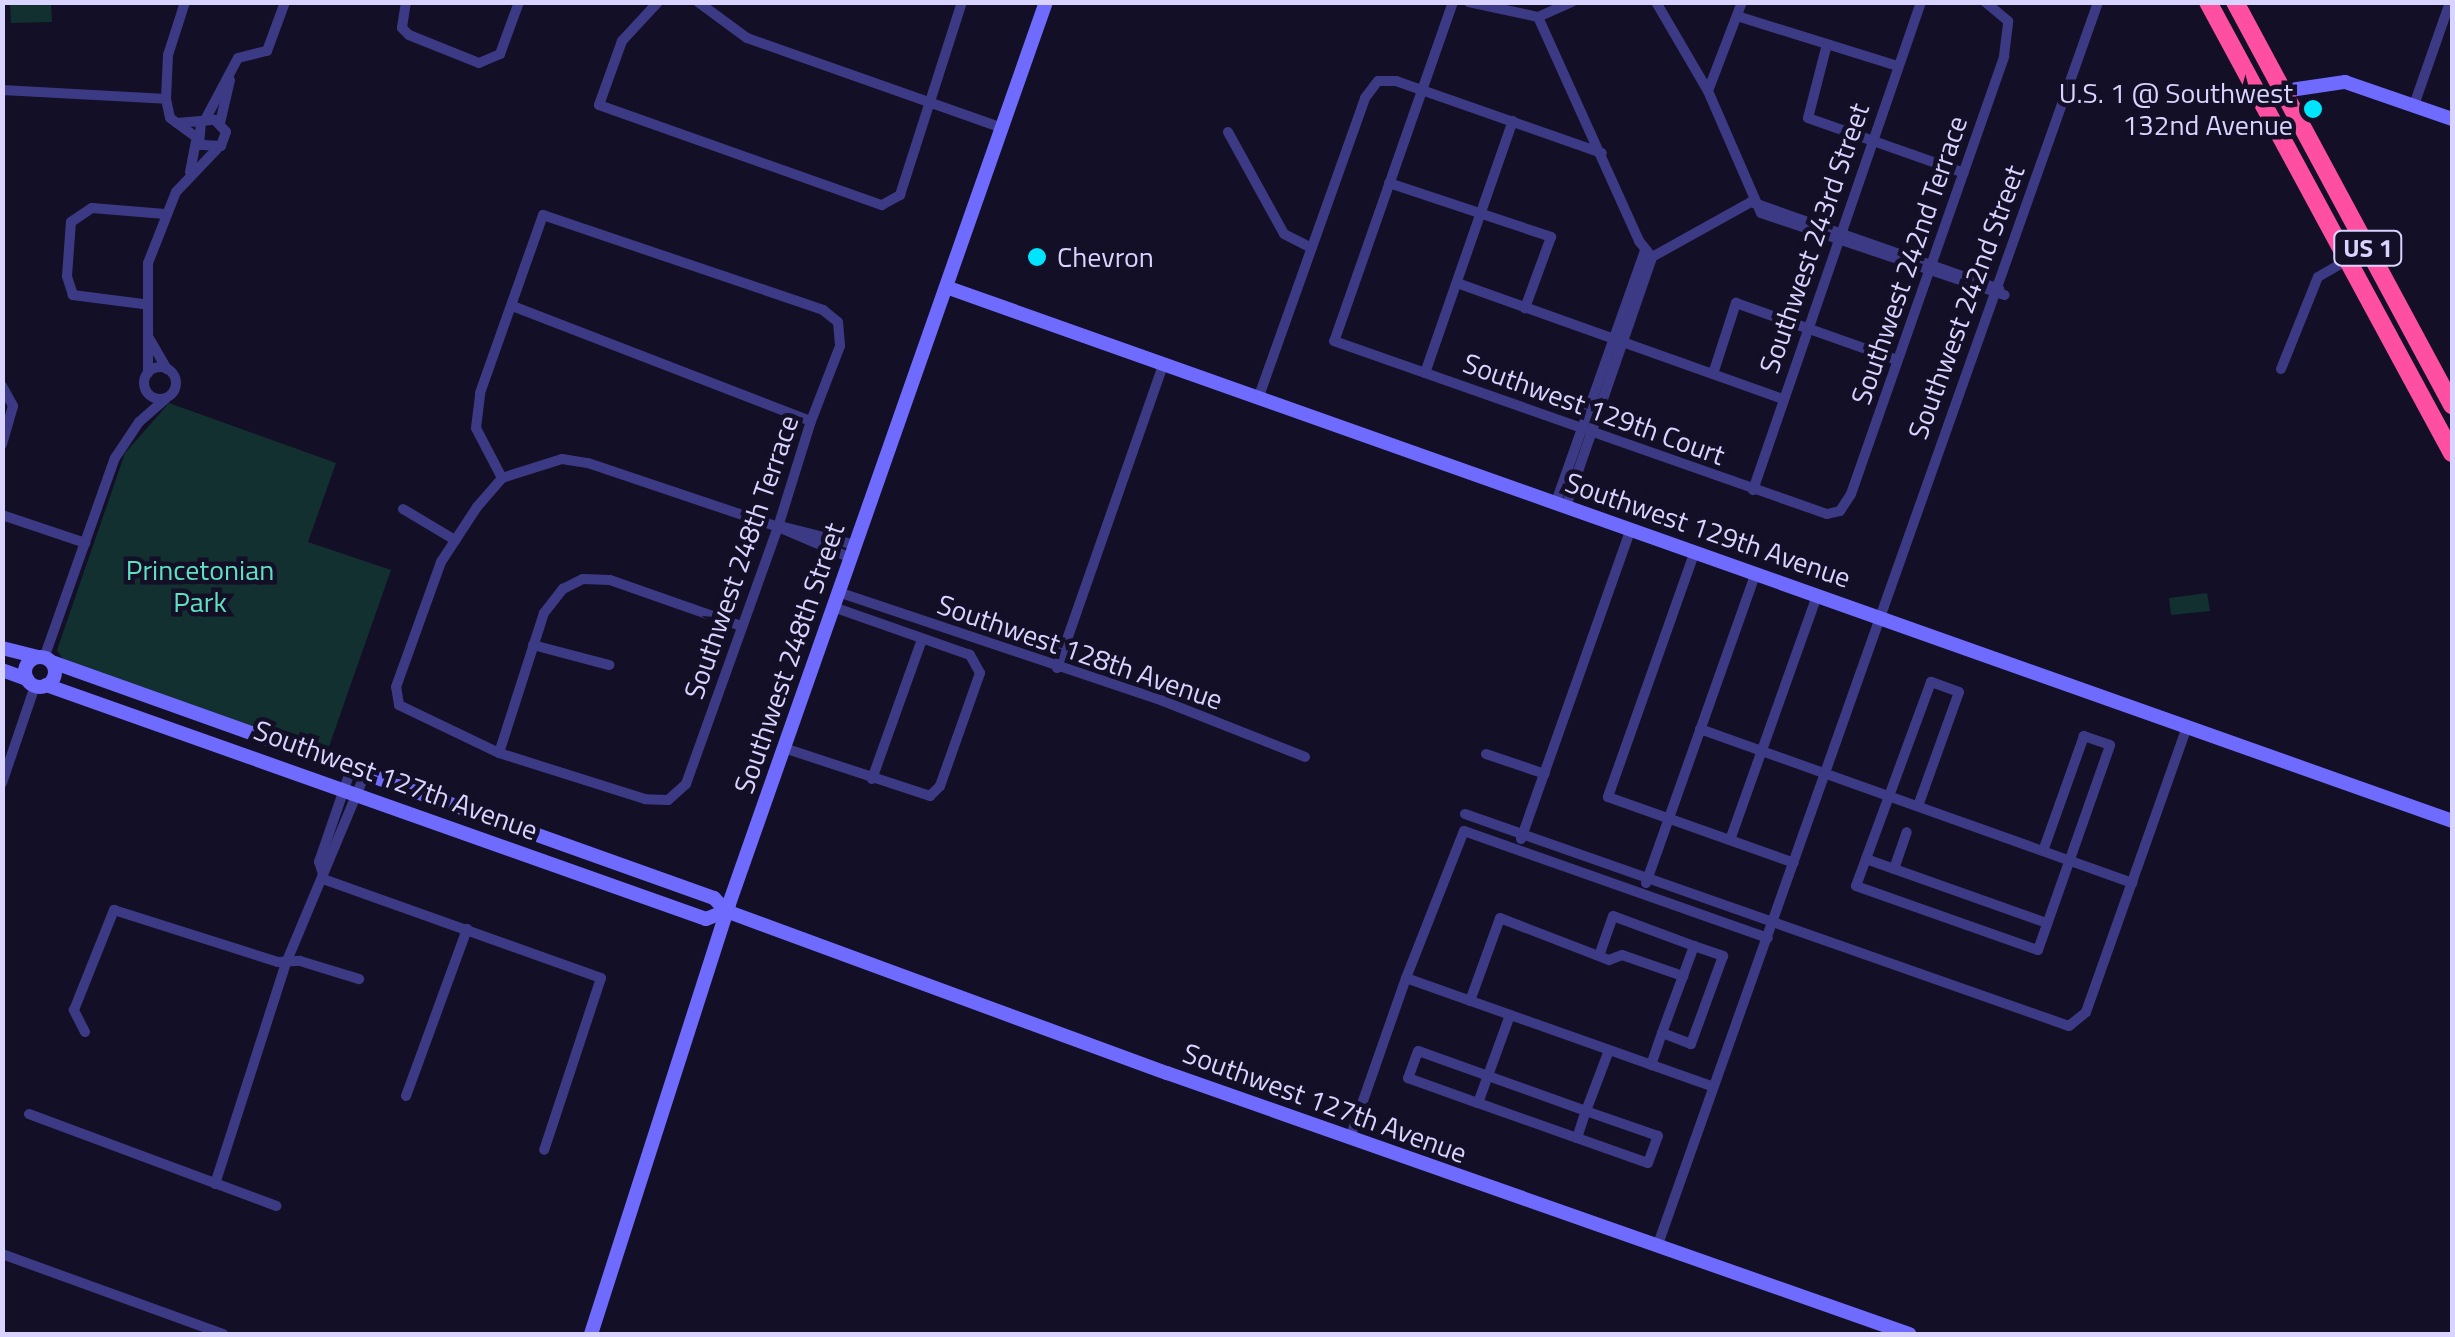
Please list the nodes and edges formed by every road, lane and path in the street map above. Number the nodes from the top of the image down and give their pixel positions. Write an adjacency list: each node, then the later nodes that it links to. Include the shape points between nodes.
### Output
1 (185, 2): 30 (street, via 168,55)
2 (285, 2): 25 (street, via 267,51 241,56)
3 (406, 2): 4 (street, via 402,28 492,62)
4 (519, 2)
5 (658, 2): 31 (street, via 622,41 599,105 890,202 900,194)
6 (698, 2): 31 (street, via 747,38)
7 (962, 2): 31 (street)
8 (1046, 2): 38 (street, Southwest 248th Street)
9 (1452, 2): 27 (street)
10 (1468, 2): 22 (street)
11 (1572, 2): 22 (street)
12 (1656, 2): 28 (street)
13 (1742, 2): 21 (street)
14 (1921, 2): 24 (street, Southwest 243rd Street)
15 (1985, 2): 45 (street, Southwest 242nd Terrace, via 2008,21 2004,56)
16 (2098, 2): 57 (street, Southwest 242nd Street)
17 (2208, 2): 53 (highway, US 1)
18 (2220, 2): 29 (highway, via 2260,74)
19 (2235, 2): 29 (highway, US 1)
20 (2450, 2): 32 (street)
21 (1737, 16): 23 (street); 28 (street)
22 (1538, 17): 43 (street)
23 (1826, 48): 24 (street); 41 (street, via 1806,115)
24 (1898, 66): 41 (street, Southwest 243rd Street)
25 (230, 78): 36 (street); 37 (street)
26 (2, 90): 30 (street)
27 (1422, 90): 34 (street); 46 (street); 51 (street, via 1378,81)
28 (1708, 91): 47 (street)
29 (2283, 91): 32 (street, via 2345,82); 53 (highway, via 2285,120 2323,192); 76 (highway, US 1)
30 (166, 99): 35 (street)
31 (931, 104): 38 (street)
32 (2414, 105): 33 (street)
33 (2452, 119)
34 (1513, 121): 43 (street); 48 (street)
35 (176, 122): 36 (street); 40 (street)
36 (203, 122): 37 (street); 40 (street)
37 (220, 123): 42 (street, via 226,137)
38 (1002, 128): 56 (street, Southwest 248th Street)
39 (1228, 132): 51 (street, via 1284,234)
40 (196, 139): 42 (street); 44 (street)
41 (1872, 140): 45 (street); 50 (street, Southwest 243rd Street)
42 (217, 150): 44 (street)
43 (1602, 153): 52 (street)
44 (190, 172): 49 (street)
45 (1964, 173): 54 (street, Southwest 242nd Terrace)
46 (1390, 182): 48 (street); 69 (street, Southwest 129th Court, via 1334,340)
47 (1751, 202): 50 (street); 52 (street)
48 (1481, 213): 55 (street); 60 (street, via 1550,237)
49 (165, 214): 58 (street, via 145,274); 58 (street, via 92,208 75,215 68,240 70,292 92,302)
50 (1839, 235): 54 (street); 61 (street, Southwest 243rd Street)
51 (1312, 248): 73 (street)
52 (1648, 254): 63 (street)
53 (2348, 260): 66 (street, via 2318,277); 81 (highway, US 1)
54 (1929, 268): 57 (street); 64 (street, Southwest 242nd Terrace)
55 (1457, 283): 60 (street); 69 (street)
56 (946, 287): 65 (street, Southwest 129th Avenue); 93 (street, Southwest 248th Street)
57 (1994, 290): 97 (street, Southwest 242nd Street)
58 (143, 304): 62 (street)
59 (515, 307): 77 (street); 77 (street, Southwest 248th Terrace, via 542,215 823,310 838,322 840,346); 82 (street, via 480,394 476,428)
60 (1525, 308): 63 (street)
61 (1806, 327): 64 (street); 70 (street, via 1736,304); 75 (street, Southwest 243rd Street)
62 (148, 337): 67 (street); 68 (street)
63 (1619, 340): 70 (street); 79 (street)
64 (1898, 360): 86 (street, Southwest 242nd Terrace)
65 (1164, 363): 73 (street, Southwest 129th Avenue); 104 (street)
66 (2282, 368)
67 (166, 369): 68 (street); 74 (street, via 176,384)
68 (148, 373): 72 (street)
69 (1424, 373): 79 (street, Southwest 129th Court)
70 (1713, 374): 75 (street)
71 (2, 386): 80 (street, via 12,396)
72 (147, 393): 74 (street); 78 (street)
73 (1259, 396): 84 (street, Southwest 129th Avenue)
74 (165, 398): 78 (street)
75 (1782, 399): 83 (street, Southwest 243rd Street)
76 (2452, 405)
77 (811, 421): 88 (street, Southwest 248th Terrace)
78 (138, 422): 91 (street, via 115,458)
79 (1586, 431): 83 (street, Southwest 129th Court); 84 (street)
80 (2, 444)
81 (2452, 453)
82 (502, 478): 88 (street, via 562,460 588,463); 90 (street)
83 (1752, 490): 86 (street, Southwest 129th Court, via 1820,513)
84 (1561, 504): 89 (street, Southwest 129th Avenue)
85 (403, 509): 90 (street)
86 (1840, 511)
87 (2, 515): 91 (street)
88 (778, 527): 93 (street); 98 (street, Southwest 248th Terrace)
89 (1632, 529): 92 (street, Southwest 129th Avenue); 117 (street)
90 (455, 540): 113 (street, via 396,687 398,705)
91 (84, 544): 102 (street)
92 (1696, 551): 94 (street, Southwest 129th Avenue); 125 (street, via 1608,797)
93 (853, 552): 96 (street, Southwest 248th Street)
94 (1756, 572): 95 (street, Southwest 129th Avenue); 109 (street)
95 (1817, 595): 97 (street, Southwest 129th Avenue); 112 (street)
96 (836, 599): 99 (street); 104 (street, Southwest 128th Avenue); 111 (street, Southwest 248th Street)
97 (1879, 617): 108 (street, Southwest 129th Avenue); 118 (street, Southwest 242nd Street)
98 (742, 626): 100 (street, via 610,580 583,579 563,589); 113 (street, Southwest 248th Terrace, via 686,784 668,800)
99 (922, 639): 119 (street); 119 (street, via 980,663 934,794 920,796)
100 (532, 645): 103 (street); 113 (street)
101 (2, 648): 102 (street, Southwest 127th Avenue)
102 (44, 659): 106 (street, via 26,668); 106 (street, via 55,675); 107 (street, Southwest 127th Avenue)
103 (609, 664)
104 (1057, 668): 115 (street, Southwest 128th Avenue)
105 (2, 670): 106 (street, Southwest 127th Avenue)
106 (36, 683): 110 (street, Southwest 127th Avenue); 120 (street)
107 (202, 716): 110 (street); 116 (street, Southwest 127th Avenue)
108 (2188, 727): 126 (street, Southwest 129th Avenue); 138 (street)
109 (1700, 729): 112 (street); 125 (street)
110 (196, 736): 121 (street, Southwest 127th Avenue)
111 (784, 748): 119 (street); 140 (street, Southwest 248th Street)
112 (1762, 750): 118 (street); 129 (street)
113 (499, 753)
114 (1486, 754): 117 (street)
115 (1306, 757)
116 (358, 771): 121 (street); 140 (street, Southwest 127th Avenue, via 714,898)
117 (1544, 774): 128 (street)
118 (1826, 774): 122 (street); 134 (street, Southwest 242nd Street)
119 (872, 779)
120 (2, 783)
121 (352, 789): 136 (street, via 319,862); 140 (street, Southwest 127th Avenue, via 706,919)
122 (1890, 796): 123 (street); 123 (street, via 1932,682 1959,692); 132 (street)
123 (1918, 806): 131 (street)
124 (1465, 814): 128 (street)
125 (1669, 818): 129 (street); 137 (street)
126 (2452, 821)
127 (1906, 832): 135 (street)
128 (1523, 834): 130 (street); 137 (street)
129 (1730, 840): 134 (street)
130 (1518, 849): 139 (street); 149 (street, via 1458,834)
131 (2043, 851): 133 (street); 133 (street, via 2084,736 2110,745)
132 (1866, 859): 135 (street); 142 (street, via 1856,886 2003,938 2038,950)
133 (2070, 860): 138 (street); 142 (street)
134 (1794, 863): 141 (street, Southwest 242nd Street)
135 (1894, 869): 142 (street)
136 (323, 877): 143 (street); 147 (street)
137 (1648, 879): 139 (street); 141 (street)
138 (2132, 883): 141 (street, via 2086,1012 2069,1026)
139 (1642, 894): 144 (street)
140 (726, 911): 163 (street, Southwest 127th Avenue); 171 (street, Southwest 248th Street)
141 (1773, 923): 144 (street, Southwest 242nd Street)
142 (2047, 923)
143 (468, 929): 159 (street); 165 (street, via 601,978)
144 (1768, 938): 158 (street, Southwest 242nd Street)
145 (1694, 946): 146 (street, via 1612,916); 148 (street); 154 (street, via 1723,956 1691,1044)
146 (1598, 956): 148 (street, via 1622,956); 151 (street, via 1500,918)
147 (286, 962): 150 (street); 153 (street, via 114,910 74,1010); 166 (street)
148 (1683, 976): 154 (street)
149 (1406, 978): 151 (street); 163 (street)
150 (359, 979)
151 (1470, 1001): 152 (street)
152 (1510, 1015): 155 (street); 157 (street)
153 (85, 1032)
154 (1662, 1033): 156 (street)
155 (1609, 1050): 156 (street); 161 (street)
156 (1651, 1065): 158 (street)
157 (1488, 1076): 160 (street); 160 (street, via 1418,1051 1408,1078); 161 (street)
158 (1713, 1087): 168 (street, Southwest 242nd Street)
159 (406, 1096)
160 (1478, 1103): 164 (street)
161 (1586, 1111): 164 (street); 164 (street, via 1658,1136 1648,1163)
162 (29, 1114): 166 (street)
163 (1350, 1138): 168 (street, Southwest 127th Avenue)
164 (1577, 1138)
165 (544, 1150)
166 (215, 1184): 167 (street)
167 (276, 1206)
168 (1657, 1247): 172 (street, Southwest 127th Avenue)
169 (2, 1254): 170 (street)
170 (223, 1334)
171 (591, 1334)
172 (1910, 1334)

